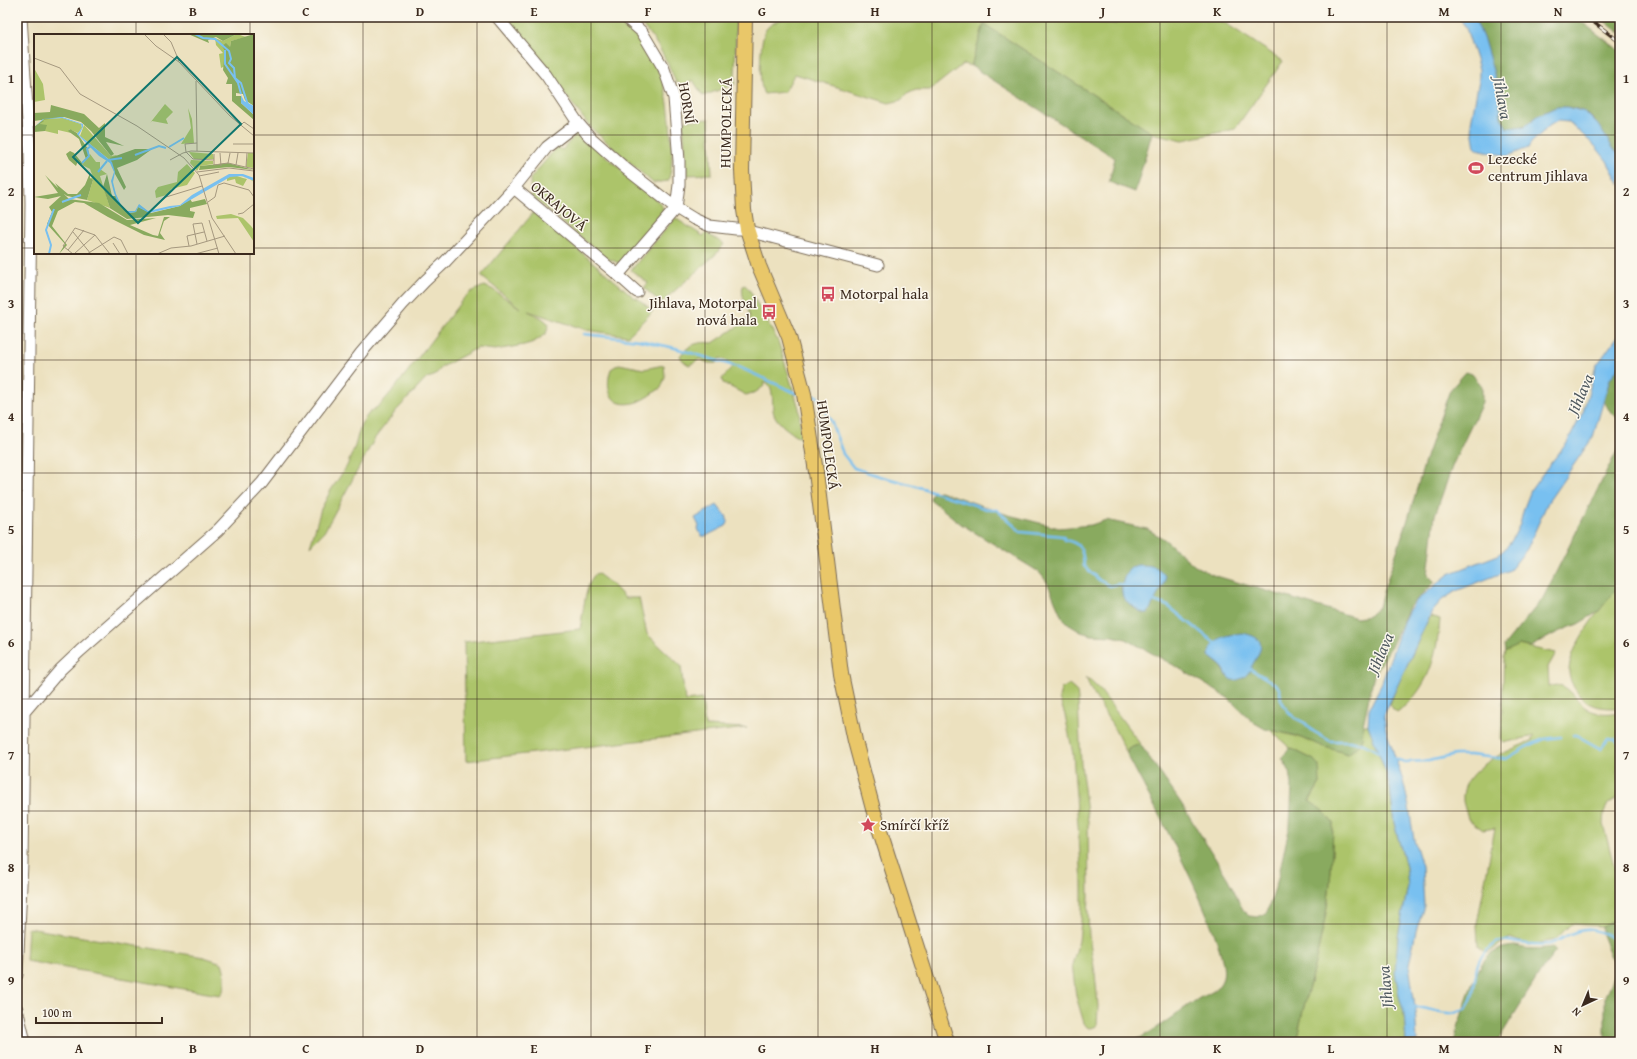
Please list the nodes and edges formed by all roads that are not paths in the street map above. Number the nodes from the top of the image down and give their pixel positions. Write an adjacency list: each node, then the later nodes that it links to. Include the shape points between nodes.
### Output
1 (21, 17): 12 (street, via 31,204)
2 (497, 17): 5 (street, via 546,76)
3 (625, 17): 7 (street, HORNÍ, via 642,32 664,69 674,98 679,161)
4 (745, 17): 8 (main road, HUMPOLECKÁ, via 742,170)
5 (578, 123): 6 (street, OKRAJOVÁ, via 548,147); 7 (street, via 625,168)
6 (514, 188): 10 (street, OKRAJOVÁ); 12 (street, via 424,281 361,353 240,508 80,651)
7 (676, 208): 8 (street, via 710,226); 10 (street)
8 (747, 229): 9 (street); 16 (main road, HUMPOLECKÁ, via 753,250 789,337 799,370 816,472 841,674 855,741 873,809)
9 (878, 265)
10 (618, 275): 11 (street, OKRAJOVÁ)
11 (637, 292)
12 (25, 711): 13 (street)
13 (17, 975)
14 (17, 1009): 15 (street)
15 (24, 1042)
16 (947, 1042)

